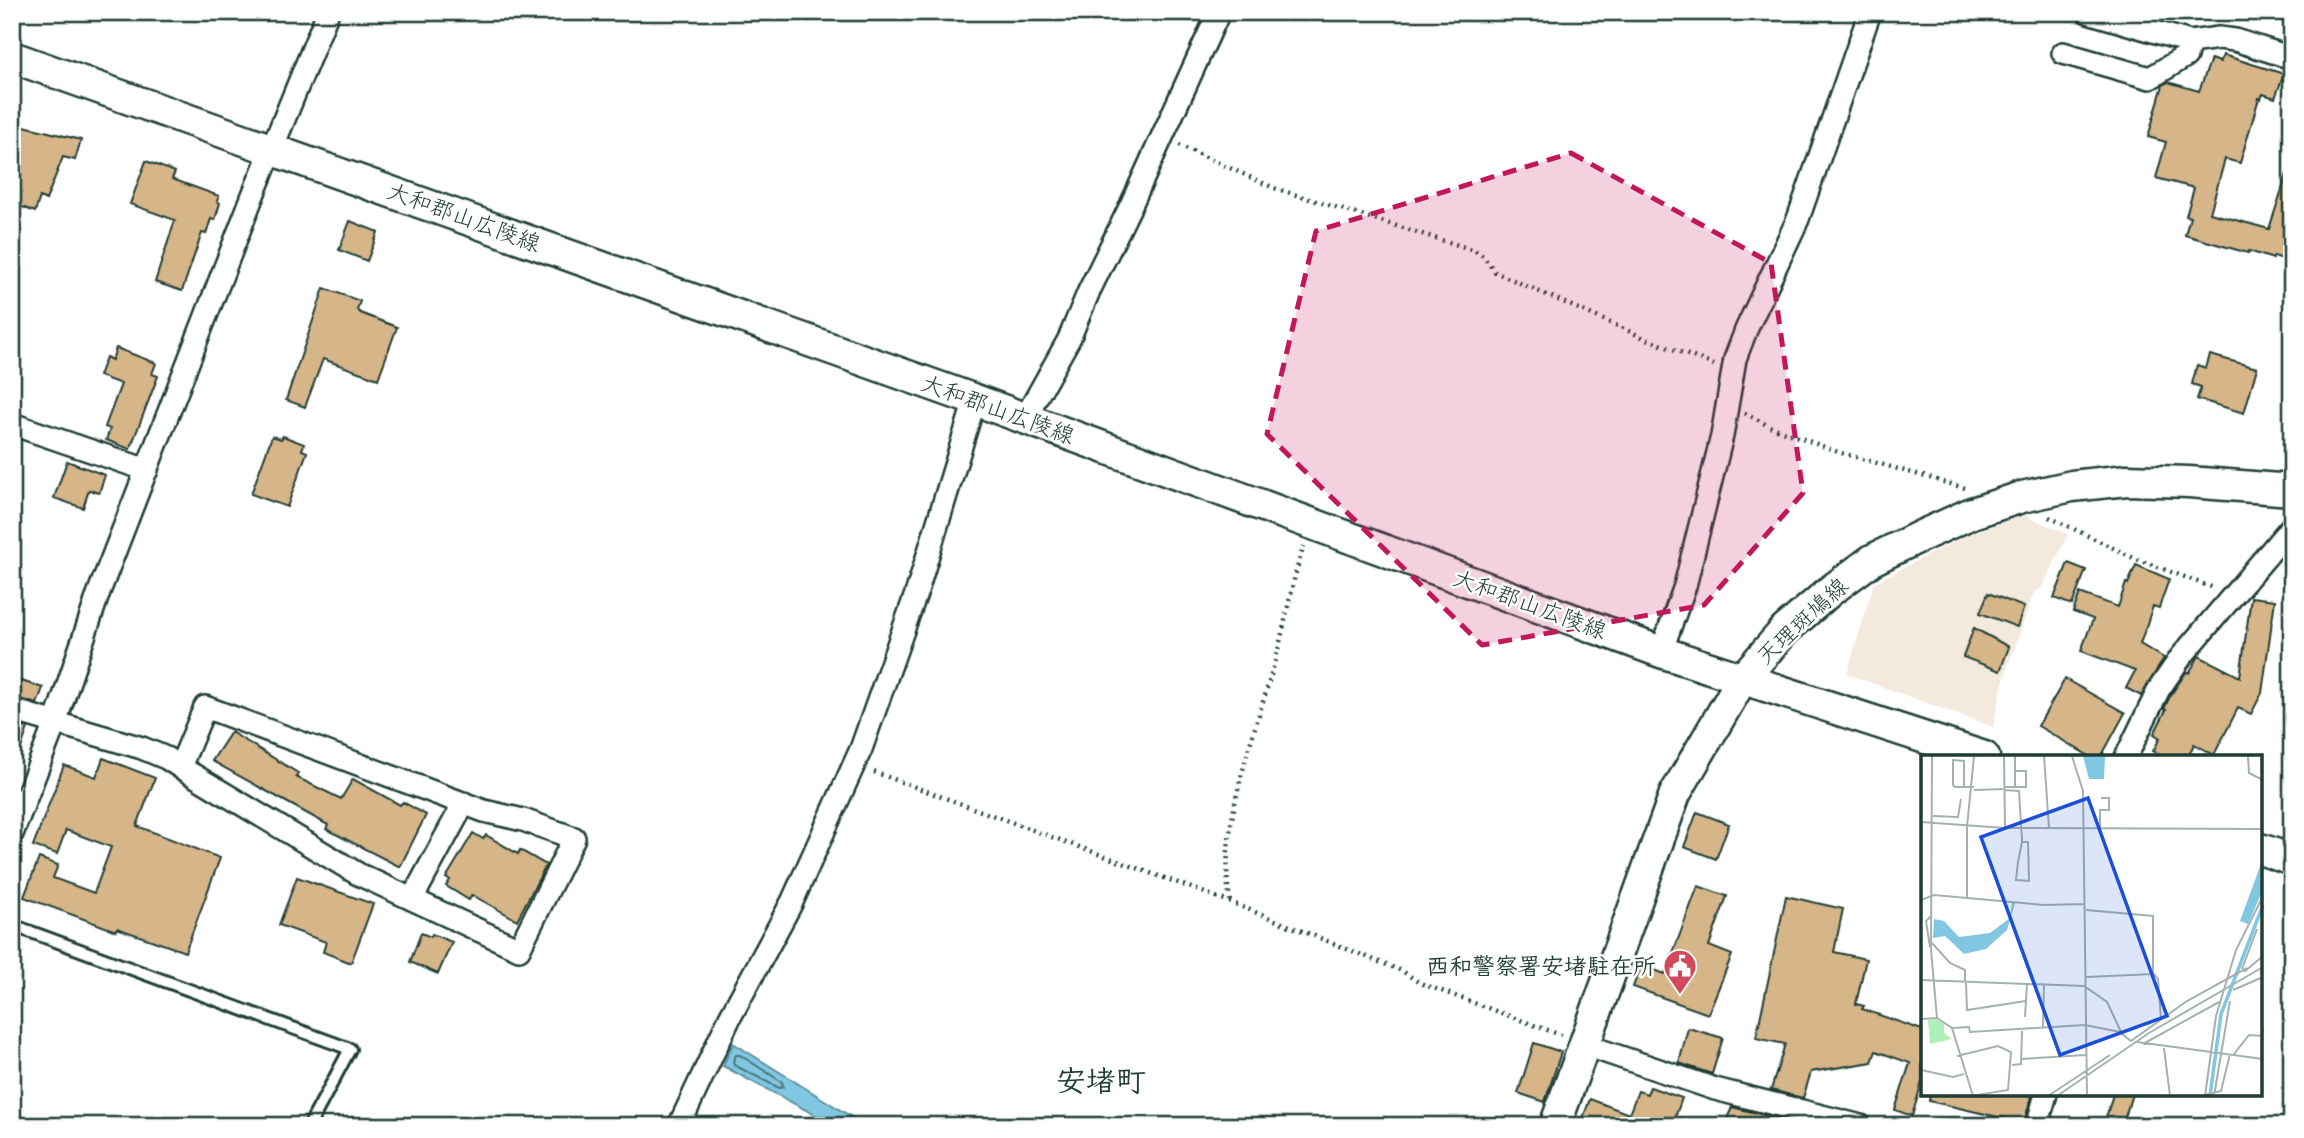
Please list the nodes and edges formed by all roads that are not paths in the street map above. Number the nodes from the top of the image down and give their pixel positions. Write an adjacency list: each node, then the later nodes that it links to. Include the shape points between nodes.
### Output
1 (328, 12): 9 (street)
2 (1219, 12): 11 (street, via 1069,339)
3 (1870, 12): 16 (street, via 1798,219 1746,330 1685,586)
4 (2088, 12): 5 (street)
5 (2190, 43): 6 (street, via 2186,56 2150,78); 8 (street, via 2235,40)
6 (2063, 53)
7 (12, 57): 9 (main road, 大和郡山広陵線)
8 (2292, 58)
9 (273, 149): 10 (main road, 大和郡山広陵線); 13 (street)
10 (975, 400): 11 (main road, 大和郡山広陵線); 32 (street, via 917,591 855,764 792,902 730,1017)
11 (1025, 418): 16 (main road, 大和郡山広陵線)
12 (12, 424): 13 (street)
13 (147, 470): 19 (street)
14 (2292, 490): 17 (main road, 天理斑鳩線, via 2127,480 2072,486 1972,513 1862,568 1830,591 1785,630)
15 (2292, 526): 21 (street, via 2180,657)
16 (1661, 652): 17 (main road, 大和郡山広陵線)
17 (1742, 679): 20 (main road, 大和郡山広陵線); 29 (main road, 天理斑鳩線, via 1675,794)
18 (12, 710): 19 (street)
19 (55, 723): 22 (street, via 142,748); 24 (street)
20 (1978, 755)
21 (2127, 755)
22 (180, 766): 23 (street, via 205,707); 27 (street, via 358,874)
23 (464, 803): 27 (street); 27 (street, via 574,838 519,950)
24 (12, 834)
25 (2262, 850): 26 (main road)
26 (2292, 860)
27 (412, 900)
28 (12, 925): 31 (lane, via 350,1049)
29 (1585, 1045): 33 (main road, 天理斑鳩線); 34 (street, via 1715,1089)
30 (2045, 1096): 35 (street)
31 (309, 1126)
32 (679, 1126)
33 (1555, 1126)
34 (1861, 1126)
35 (2037, 1126)

